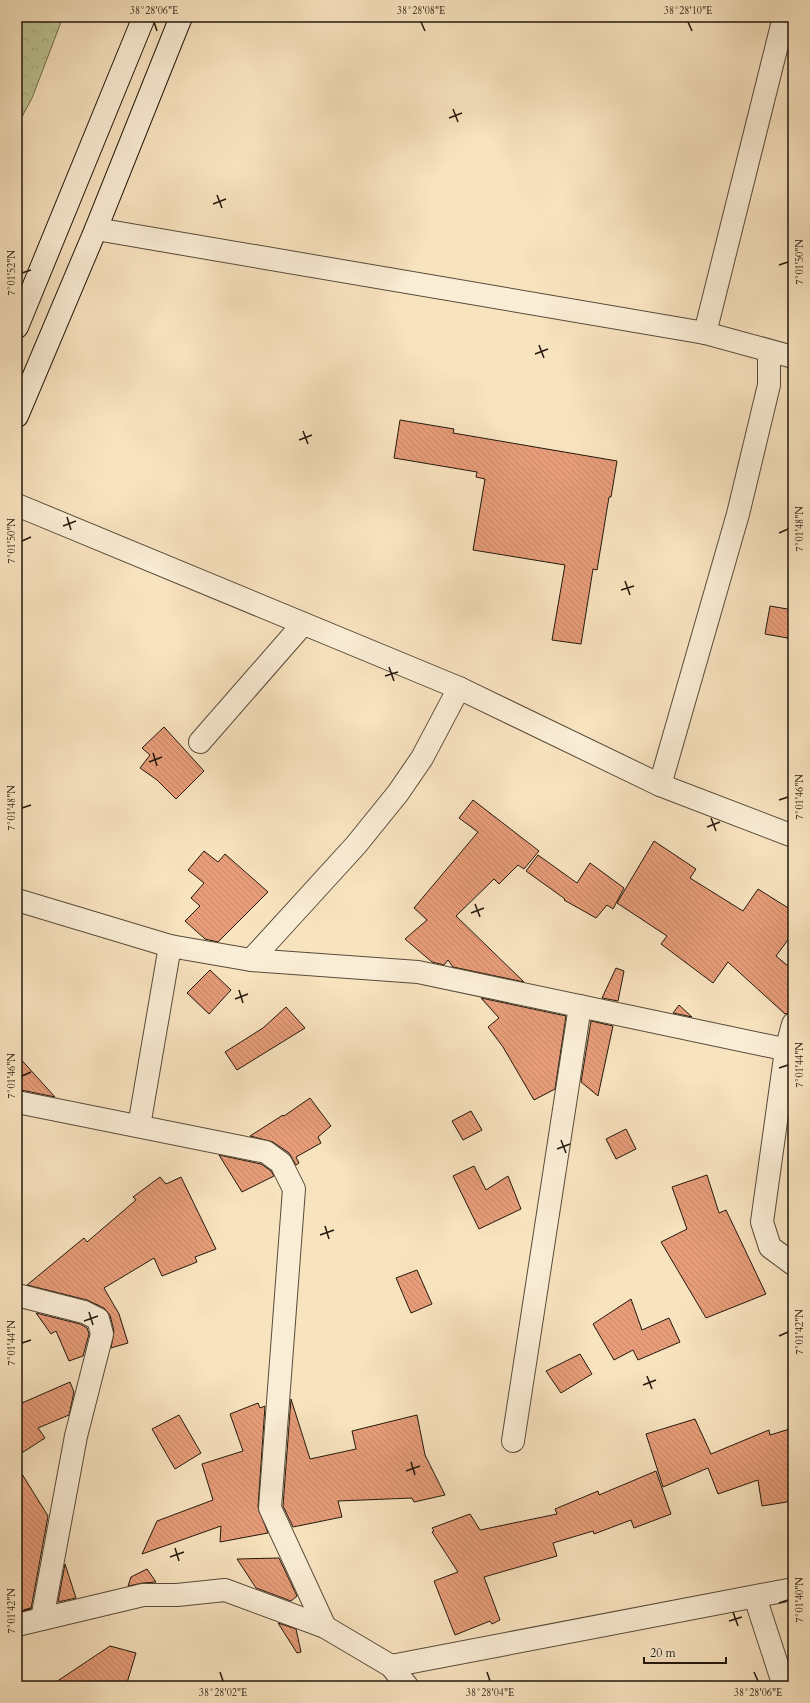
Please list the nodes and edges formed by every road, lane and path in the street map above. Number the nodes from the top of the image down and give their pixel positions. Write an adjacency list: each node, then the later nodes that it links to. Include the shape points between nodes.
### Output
1 (144, 17): 5 (street)
2 (181, 17): 4 (street)
3 (784, 17): 6 (street)
4 (96, 229): 6 (street); 9 (street)
5 (17, 327)
6 (705, 333): 7 (street)
7 (770, 351): 8 (street); 14 (street, via 769,385 738,514)
8 (793, 357)
9 (17, 416)
10 (17, 506): 11 (street)
11 (304, 624): 12 (street); 13 (street)
12 (459, 688): 14 (street); 18 (street, via 422,758 398,793 356,845)
13 (200, 742)
14 (660, 784): 15 (street)
15 (793, 836)
16 (17, 900): 17 (street)
17 (170, 946): 18 (street); 23 (street)
18 (251, 960): 19 (street, via 418,972)
19 (580, 1006): 21 (street); 26 (street)
20 (793, 1024): 21 (street)
21 (790, 1051): 24 (street, via 762,1222 770,1247)
22 (17, 1102): 23 (street)
23 (139, 1126): 31 (street, via 266,1152 281,1163 294,1189 270,1508)
24 (793, 1264)
25 (17, 1295): 29 (street, via 84,1312 98,1319 102,1334 76,1436)
26 (513, 1441)
27 (793, 1589): 28 (street)
28 (755, 1597): 32 (street); 34 (street)
29 (42, 1619): 30 (street); 31 (street, via 143,1595 177,1595 225,1590)
30 (17, 1625)
31 (325, 1627): 32 (street)
32 (391, 1666): 33 (street)
33 (407, 1686)
34 (784, 1686)

